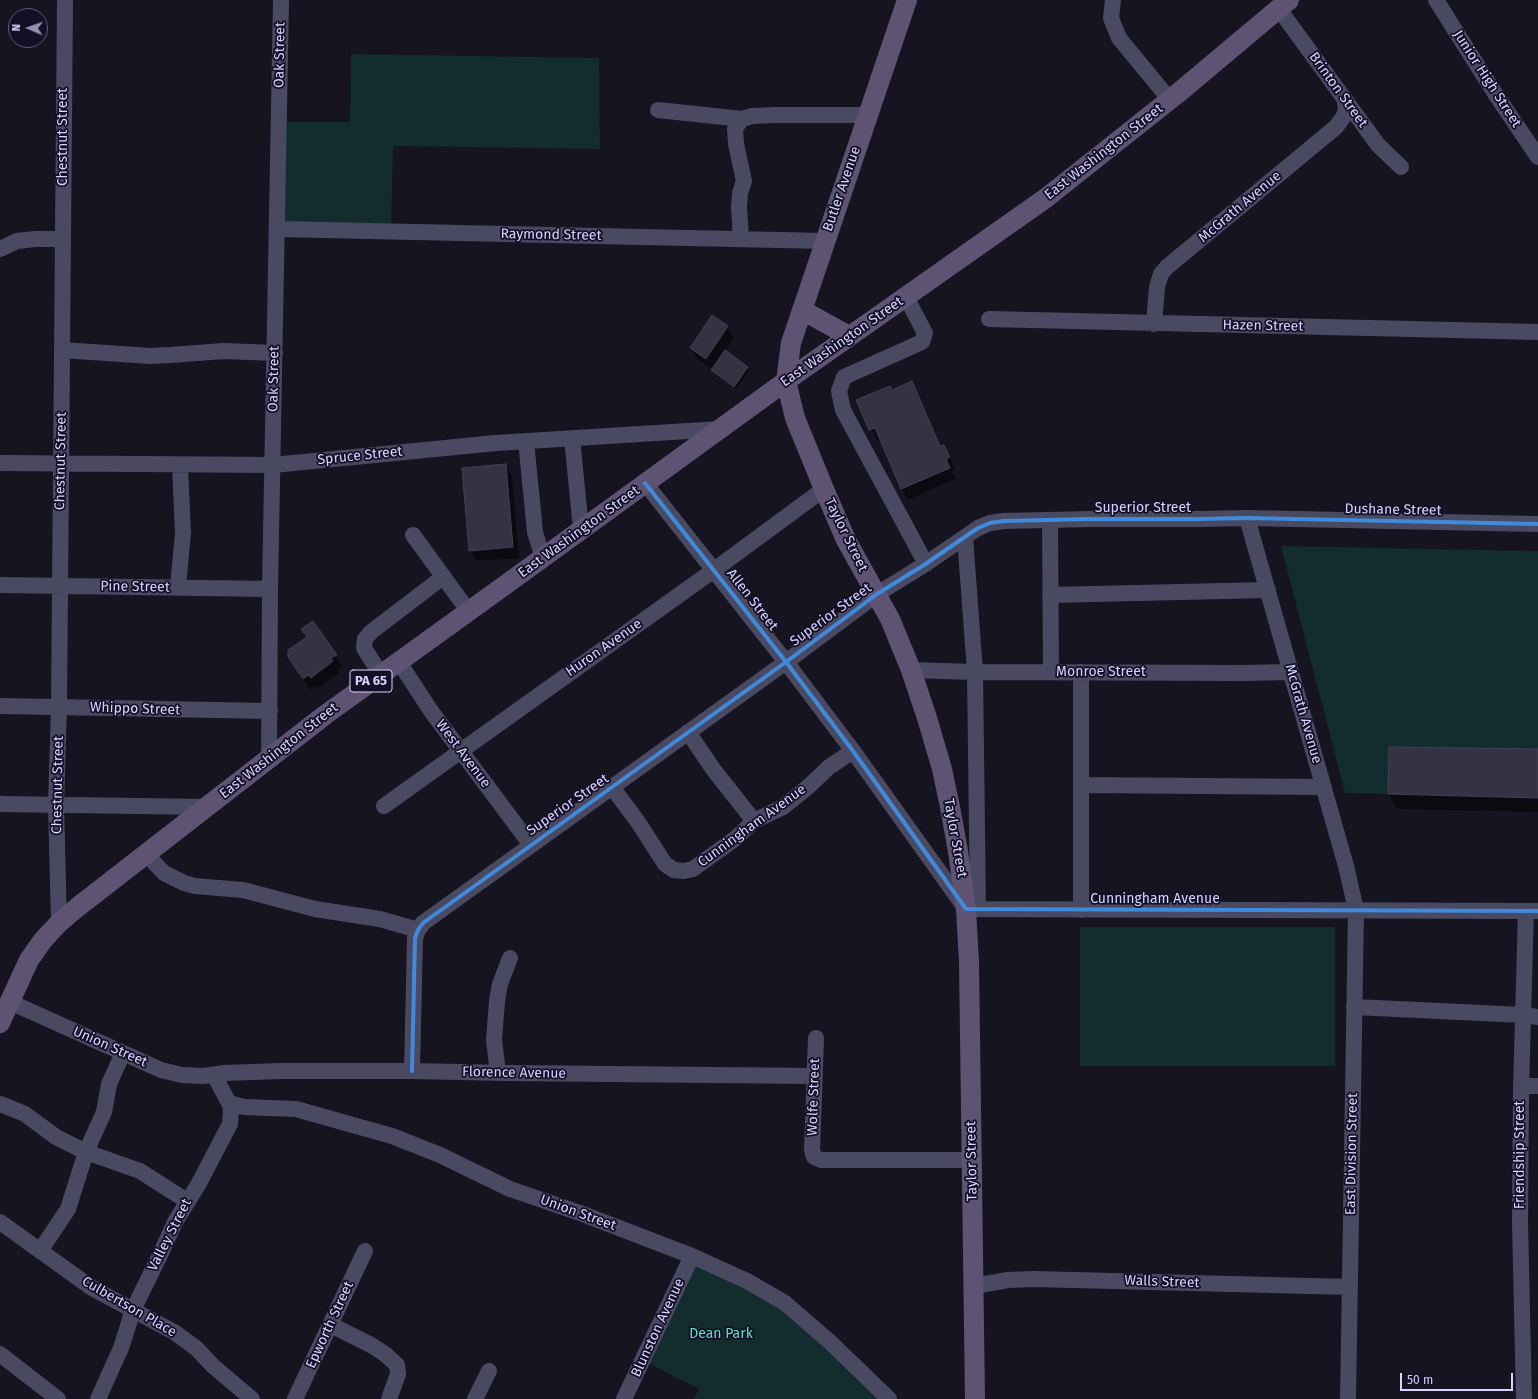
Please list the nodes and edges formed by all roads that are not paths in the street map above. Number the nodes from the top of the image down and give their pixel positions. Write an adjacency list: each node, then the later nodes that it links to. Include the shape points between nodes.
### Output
1 (65, 0): 15 (street, Chestnut Street)
2 (281, 0): 14 (street, Oak Street)
3 (907, 0): 10 (main road, Butler Avenue)
4 (1113, 0): 7 (street, via 1111,18 1118,38)
5 (1436, 0): 12 (street, Junior High Street)
6 (1284, 4): 7 (main road, East Washington Street / PA 65); 8 (street, Brinton Street)
7 (1170, 100): 19 (main road, East Washington Street / PA 65, via 1046,198)
8 (1345, 101): 13 (street, Brinton Street, via 1378,145); 22 (street, McGrath Avenue, via 1344,116 1336,127 1161,274 1157,287)
9 (658, 110): 11 (street)
10 (868, 115): 11 (street, via 776,114); 17 (main road, Butler Avenue)
11 (742, 119): 16 (street, via 735,128 744,181 739,207)
12 (1538, 157)
13 (1401, 167)
14 (278, 229): 16 (street, Raymond Street); 26 (street, Oak Street)
15 (63, 239): 18 (street, via 17,241); 25 (street, Chestnut Street)
16 (741, 239): 17 (street, Raymond Street)
17 (825, 241): 20 (main road, Butler Avenue)
18 (0, 249)
19 (906, 297): 24 (main road, East Washington Street / PA 65); 44 (street, via 925,333 922,342 844,376 839,391 843,410)
20 (802, 310): 24 (main road); 27 (main road, Butler Avenue, via 791,343)
21 (989, 319): 22 (street, Hazen Street)
22 (1154, 324): 23 (street, Hazen Street)
23 (1538, 332)
24 (849, 336): 27 (main road, East Washington Street / PA 65)
25 (62, 350): 26 (street, via 150,356 224,351); 32 (street, Chestnut Street)
26 (275, 353): 33 (street, Oak Street)
27 (786, 381): 28 (main road, East Washington Street / PA 65); 36 (main road, Taylor Street, via 795,418)
28 (720, 429): 29 (street, Spruce Street); 35 (main road, East Washington Street / PA 65)
29 (572, 438): 30 (street, Spruce Street); 40 (street)
30 (526, 441): 33 (street, Spruce Street); 43 (street, via 535,532)
31 (0, 463): 32 (street, Spruce Street)
32 (60, 463): 34 (street, Spruce Street); 48 (street, Chestnut Street)
33 (273, 465): 34 (street, Spruce Street); 50 (street, Oak Street)
34 (180, 466): 49 (street, via 184,533)
35 (645, 483): 40 (main road, East Washington Street / PA 65); 45 (street, Allen Street)
36 (824, 489): 45 (street, Huron Avenue); 52 (main road, Taylor Street, via 846,540)
37 (1247, 518): 38 (street, Superior Street); 39 (street, Dushane Street); 51 (street, McGrath Avenue)
38 (1050, 520): 42 (street, Superior Street, via 990,523); 53 (street)
39 (1538, 524)
40 (581, 529): 43 (main road, East Washington Street / PA 65)
41 (413, 536): 46 (street)
42 (965, 536): 44 (street, Superior Street); 58 (street, Taylor Street)
43 (543, 558): 54 (main road, East Washington Street / PA 65)
44 (926, 564): 52 (street, Superior Street)
45 (714, 570): 56 (street, Allen Street); 68 (street, Huron Avenue)
46 (443, 577): 54 (street); 62 (street, via 365,639 364,648)
47 (0, 585): 48 (street, Pine Street)
48 (60, 586): 49 (street, Pine Street); 64 (street, Chestnut Street)
49 (178, 588): 50 (street, Pine Street)
50 (270, 589): 65 (street, Oak Street)
51 (1268, 590): 53 (street); 61 (street, McGrath Avenue)
52 (877, 594): 56 (street, Superior Street); 57 (main road, Taylor Street)
53 (1050, 595): 59 (street)
54 (469, 612): 55 (main road, East Washington Street / PA 65)
55 (399, 662): 62 (main road, East Washington Street / PA 65); 68 (street, West Avenue)
56 (786, 662): 66 (street, Superior Street); 67 (street, Allen Street)
57 (911, 670): 58 (street, Monroe Street); 80 (main road, Taylor Street, via 942,769)
58 (975, 672): 59 (street, Monroe Street); 80 (street, Taylor Street)
59 (1051, 672): 60 (street, Monroe Street)
60 (1081, 672): 61 (street, Monroe Street); 70 (street)
61 (1291, 672): 72 (street, McGrath Avenue)
62 (381, 675): 69 (main road, East Washington Street / PA 65)
63 (0, 706): 64 (street, Whippo Street)
64 (59, 707): 65 (street, Whippo Street); 74 (street, Chestnut Street)
65 (270, 711): 69 (street, Oak Street)
66 (688, 732): 71 (street, Superior Street); 77 (street)
67 (853, 751): 77 (street, Cunningham Avenue, via 829,767 783,808); 80 (street)
68 (461, 752): 75 (street, Huron Avenue); 78 (street, West Avenue)
69 (269, 758): 76 (main road, East Washington Street / PA 65)
70 (1081, 785): 72 (street); 81 (street)
71 (612, 787): 77 (street, Cunningham Avenue, via 665,864 674,870 693,869); 78 (street, Superior Street)
72 (1324, 787): 82 (street, McGrath Avenue)
73 (0, 804): 74 (street)
74 (56, 805): 76 (street); 84 (street, Chestnut Street)
75 (384, 806)
76 (207, 807): 79 (main road, East Washington Street / PA 65)
77 (754, 822)
78 (531, 845): 85 (street, Superior Street, via 423,923)
79 (146, 854): 84 (main road, East Washington Street / PA 65); 85 (street, via 159,869 172,878 195,886 243,890 315,910 380,919)
80 (972, 909): 81 (street, Cunningham Avenue); 102 (main road, Taylor Street, via 969,962)
81 (1081, 910): 82 (street, Cunningham Avenue)
82 (1356, 910): 83 (street, Cunningham Avenue); 88 (street, East Division Street)
83 (1532, 911): 89 (street, Friendship Street)
84 (59, 923): 87 (main road, East Washington Street / PA 65, via 29,960)
85 (418, 930): 93 (street, via 415,938)
86 (510, 958): 94 (street, via 496,1001 494,1040)
87 (10, 1002): 90 (main road, East Washington Street / PA 65); 92 (street, Union Street)
88 (1354, 1007): 89 (street); 109 (street, East Division Street)
89 (1531, 1016): 97 (street, Friendship Street)
90 (0, 1023)
91 (816, 1038): 96 (street, Wolfe Street)
92 (123, 1053): 95 (street, Union Street, via 161,1070 182,1075); 101 (street, via 109,1084 104,1112)
93 (412, 1070): 94 (street, Florence Avenue); 95 (street, Florence Avenue, via 281,1071)
94 (498, 1073): 96 (street, Florence Avenue)
95 (214, 1075): 99 (street, Valley Street)
96 (815, 1076): 102 (street, Wolfe Street, via 812,1150 814,1156 821,1160)
97 (1521, 1086): 98 (street); 113 (street, Friendship Street, via 1520,1222)
98 (1538, 1086)
99 (229, 1103): 103 (street, Valley Street, via 230,1124); 107 (street, Union Street, via 244,1107 296,1109 392,1136 440,1155 510,1189)
100 (0, 1104): 101 (street, via 25,1114 56,1137)
101 (86, 1152): 103 (street, via 140,1171); 105 (street, via 68,1209)
102 (972, 1160): 108 (main road, Taylor Street)
103 (187, 1201): 110 (street, Valley Street)
104 (0, 1222): 105 (street, Culbertson Place)
105 (40, 1251): 110 (street, Culbertson Place, via 92,1288)
106 (365, 1251): 111 (street, Epworth Street)
107 (692, 1256): 121 (street, Blunston Avenue); 122 (street, Union Street, via 747,1280 785,1304 824,1336)
108 (974, 1286): 109 (street, Walls Street, via 1033,1278); 123 (main road, Taylor Street)
109 (1350, 1287): 124 (street, East Division Street)
110 (133, 1310): 116 (street, Valley Street, via 121,1348); 117 (street, Culbertson Place, via 174,1332 196,1348)
111 (330, 1325): 118 (street, Epworth Street); 119 (street, via 372,1345 397,1365 398,1374)
112 (0, 1354): 115 (street)
113 (1531, 1363): 125 (street, Friendship Street)
114 (489, 1371): 120 (street)
115 (58, 1399)
116 (98, 1399)
117 (252, 1399)
118 (294, 1399)
119 (389, 1399)
120 (475, 1399)
121 (624, 1399)
122 (889, 1399)
123 (975, 1399)
124 (1348, 1399)
125 (1524, 1399)

